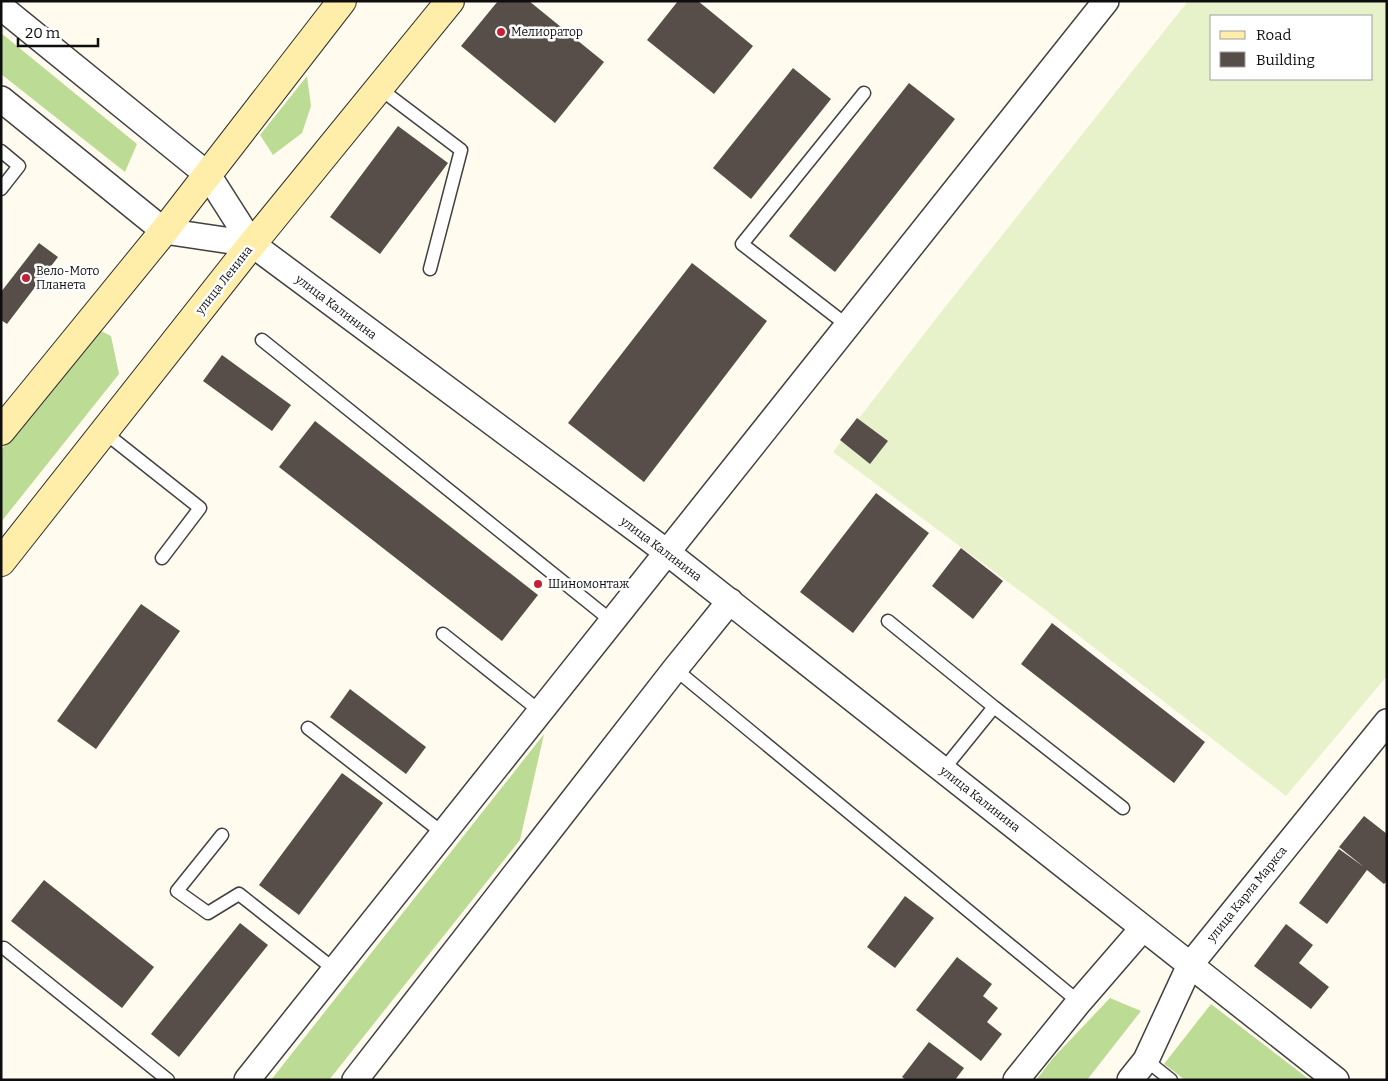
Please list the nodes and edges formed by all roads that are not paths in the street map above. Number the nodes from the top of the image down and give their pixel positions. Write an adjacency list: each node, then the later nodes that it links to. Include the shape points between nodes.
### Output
1 (342, 1): 9 (street)
2 (450, 1): 5 (street, улица Ленина)
3 (1106, 1): 14 (street)
4 (1, 7): 9 (street, улица Калинина)
5 (379, 88): 12 (street, улица Ленина); 13 (lane, via 461,150)
6 (864, 93): 14 (lane, via 742,244)
7 (1, 99): 11 (street)
8 (1, 151): 10 (lane, via 19,166)
9 (208, 175): 11 (street); 12 (street, улица Калинина)
10 (1, 189)
11 (164, 231): 12 (street); 16 (street)
12 (252, 244): 17 (street, улица Ленина); 18 (street, улица Калинина)
13 (430, 269)
14 (848, 326): 18 (street)
15 (262, 340): 23 (lane)
16 (1, 430)
17 (104, 432): 19 (lane, via 200,508); 20 (street, улица Ленина)
18 (668, 553): 21 (street, улица Калинина); 23 (street)
19 (162, 558)
20 (1, 562)
21 (730, 602): 25 (street); 30 (street, улица Калинина)
22 (888, 621): 26 (lane)
23 (613, 622): 27 (street)
24 (443, 634): 27 (lane)
25 (675, 669): 38 (lane); 42 (street)
26 (994, 708): 30 (lane); 31 (lane)
27 (540, 712): 32 (street)
28 (1387, 722): 36 (street, улица Карла Маркса)
29 (308, 728): 32 (lane)
30 (943, 770): 34 (street, улица Калинина)
31 (1123, 808)
32 (444, 834): 37 (street)
33 (222, 835): 37 (lane, via 177,891 208,913 239,894)
34 (1143, 928): 36 (street, улица Калинина); 38 (street)
35 (4, 948): 40 (lane)
36 (1190, 965): 39 (street, улица Карла Маркса); 46 (street, улица Калинина)
37 (335, 970): 41 (street)
38 (1079, 1002): 43 (street)
39 (1146, 1060): 44 (street, улица Карла Маркса); 45 (lane)
40 (168, 1080)
41 (247, 1080)
42 (355, 1080)
43 (1016, 1080)
44 (1130, 1080)
45 (1171, 1080)
46 (1336, 1080)

